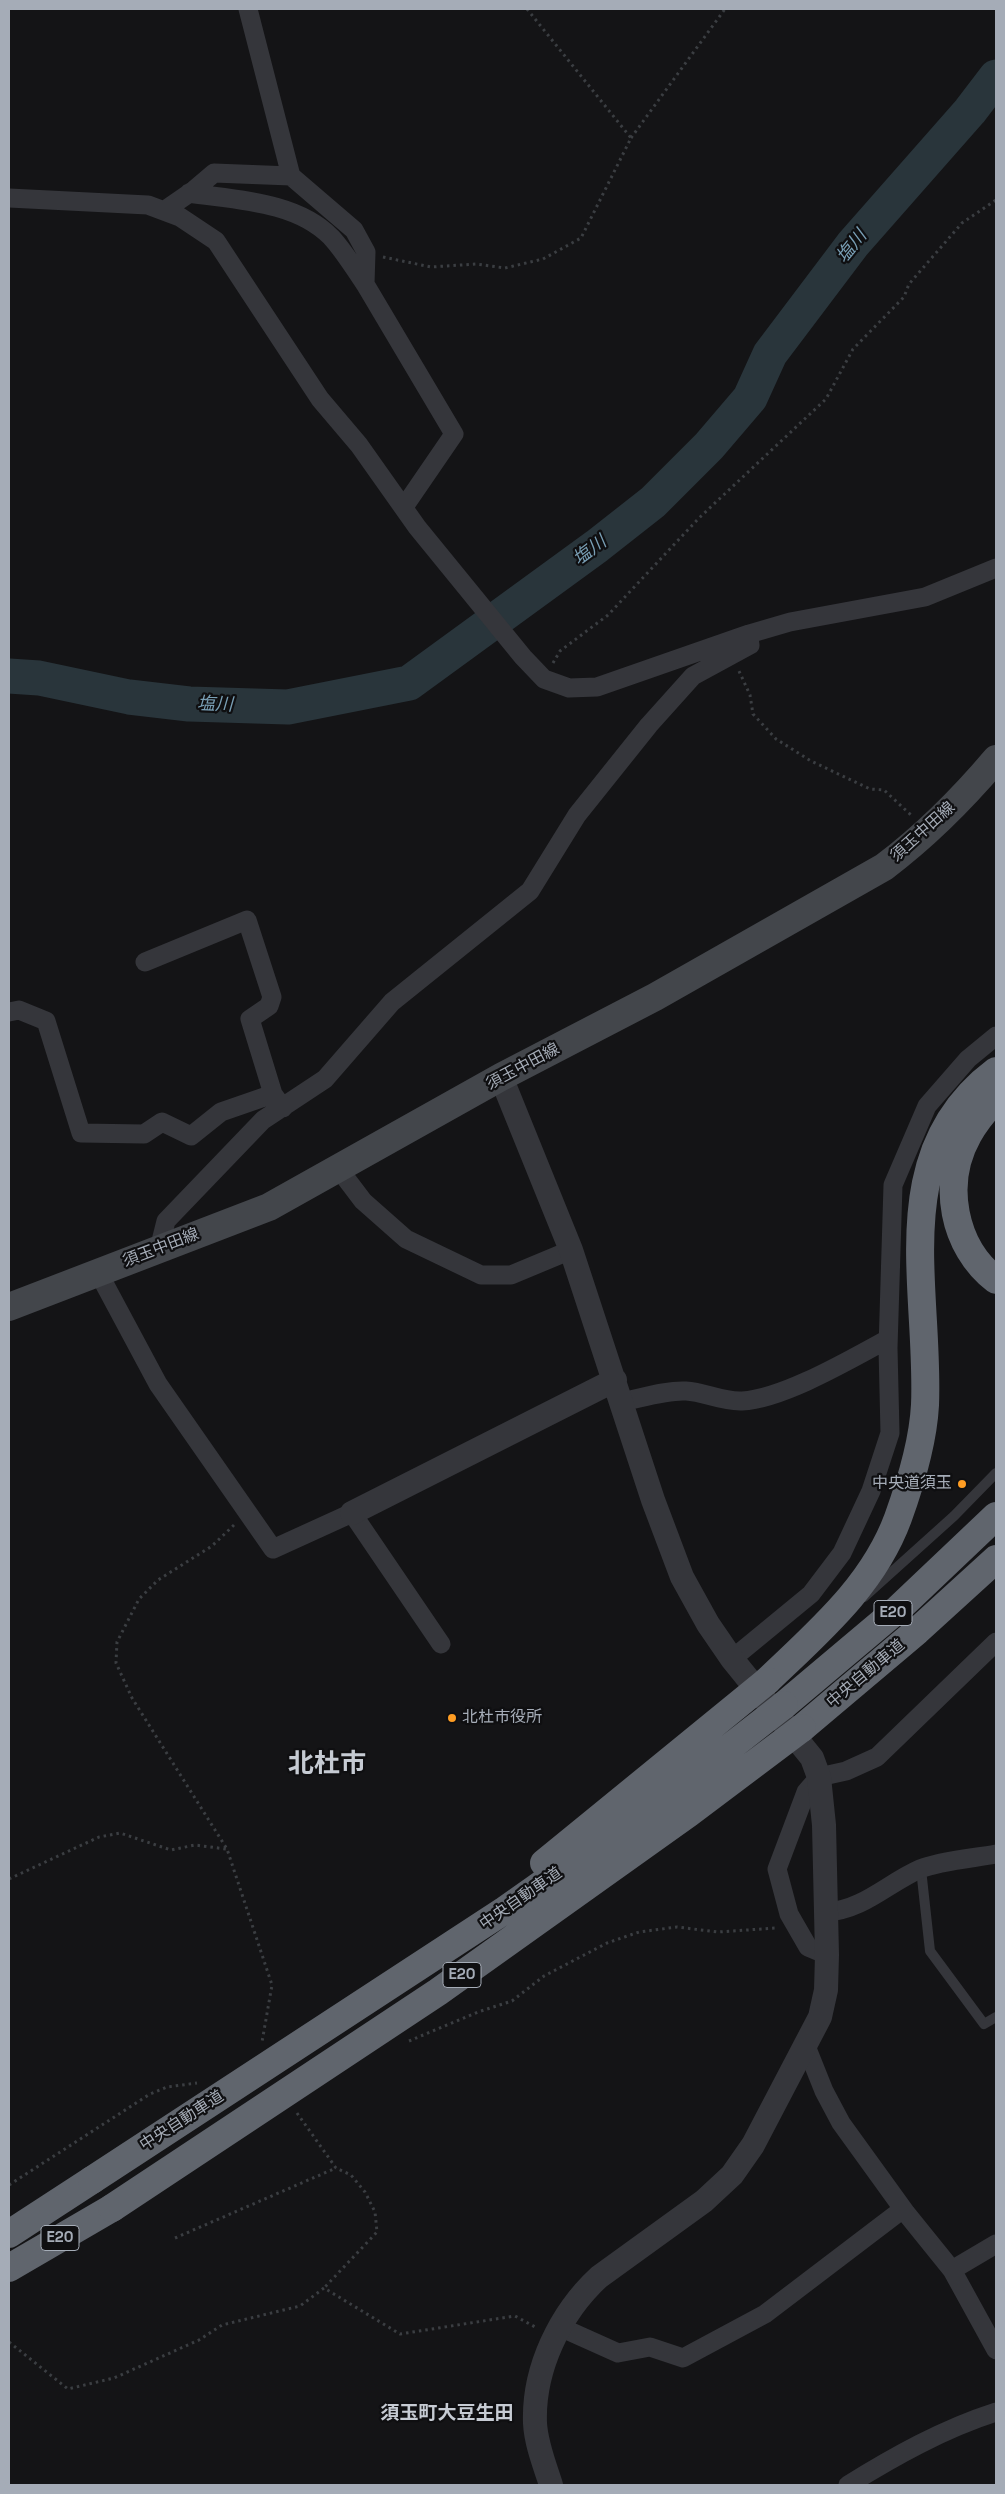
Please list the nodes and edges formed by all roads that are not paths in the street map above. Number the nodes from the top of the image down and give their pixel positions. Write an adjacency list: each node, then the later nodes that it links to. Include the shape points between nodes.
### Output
1 (248, 9): 2 (street)
2 (291, 176): 3 (street, via 214,173); 6 (street, via 354,230 366,252)
3 (189, 193): 5 (street); 6 (street, via 265,205 310,221 330,236)
4 (9, 198): 5 (street, via 138,205)
5 (165, 210): 7 (street, via 216,241 320,399 359,445)
6 (365, 284): 7 (street, via 454,434)
7 (404, 507): 9 (street, via 523,657 544,678 569,688 597,688)
8 (996, 568): 9 (street, via 925,597 790,622)
9 (749, 634): 17 (street, via 750,645 693,676 649,725 577,815 530,891 392,1002 324,1079)
10 (996, 760): 15 (main road, 須玉中田線, via 905,852 884,867 655,997)
11 (145, 962): 17 (street, via 246,920 272,997 270,1006 250,1019)
12 (9, 1012): 17 (street, via 19,1010 46,1021 81,1133 144,1134 162,1122 192,1136 221,1112)
13 (996, 1036): 24 (street, via 968,1059 927,1106 893,1186)
14 (996, 1071): 30 (highway, via 974,1089 955,1113 941,1135 930,1164 919,1227 925,1405 920,1443 898,1520 859,1590)
15 (502, 1077): 18 (main road, 須玉中田線); 20 (street)
16 (996, 1098): 22 (highway, via 968,1134 954,1179 960,1232 984,1271)
17 (278, 1101): 19 (street, via 166,1221)
18 (338, 1168): 19 (main road, 須玉中田線, via 269,1207); 20 (street, via 363,1200 406,1239 481,1275 512,1275)
19 (159, 1249): 21 (main road, 須玉中田線)
20 (571, 1250): 25 (street)
21 (98, 1272): 23 (main road, 須玉中田線); 27 (street, via 158,1384 273,1549)
22 (996, 1280)
23 (9, 1307)
24 (888, 1339): 25 (street, via 828,1372 769,1395 742,1401 684,1391); 33 (street, via 890,1433 871,1491 842,1553 811,1594)
25 (618, 1391): 27 (street); 33 (street, via 682,1577)
26 (996, 1473): 30 (lane, via 868,1596)
27 (352, 1513): 32 (street)
28 (996, 1516): 39 (highway, 中央自動車道 / E20, bridge, via 898,1609 784,1705 674,1791)
29 (995, 1560): 45 (highway, 中央自動車道 / E20, bridge, via 802,1728 689,1813 438,1992 112,2208)
30 (837, 1613): 39 (highway, bridge, via 767,1681)
31 (996, 1642): 34 (street, via 878,1756 846,1771)
32 (441, 1644)
33 (732, 1659): 34 (street, via 812,1758)
34 (819, 1777): 37 (street, via 824,1825); 38 (street, via 806,1792 777,1868 789,1914 808,1947)
35 (996, 1854): 36 (street)
36 (921, 1869): 37 (street, via 842,1912); 40 (lane, via 930,1951 984,2024)
37 (826, 1912): 38 (street)
38 (827, 1955): 41 (street, via 826,1990 820,2017)
39 (422, 1966): 43 (highway, 中央自動車道 / E20, bridge)
40 (996, 2017)
41 (806, 2046): 42 (street, via 841,2123); 47 (street, via 753,2145 732,2175 704,2201 599,2277 574,2304)
42 (903, 2209): 46 (street); 47 (street, via 765,2314 683,2358 650,2347 618,2352)
43 (9, 2234)
44 (996, 2244): 46 (street)
45 (9, 2268)
46 (952, 2270): 48 (street)
47 (558, 2333): 50 (street, via 547,2354 536,2394 535,2424)
48 (996, 2350)
49 (996, 2412): 51 (street, via 907,2450)
50 (552, 2485)
51 (848, 2485)

